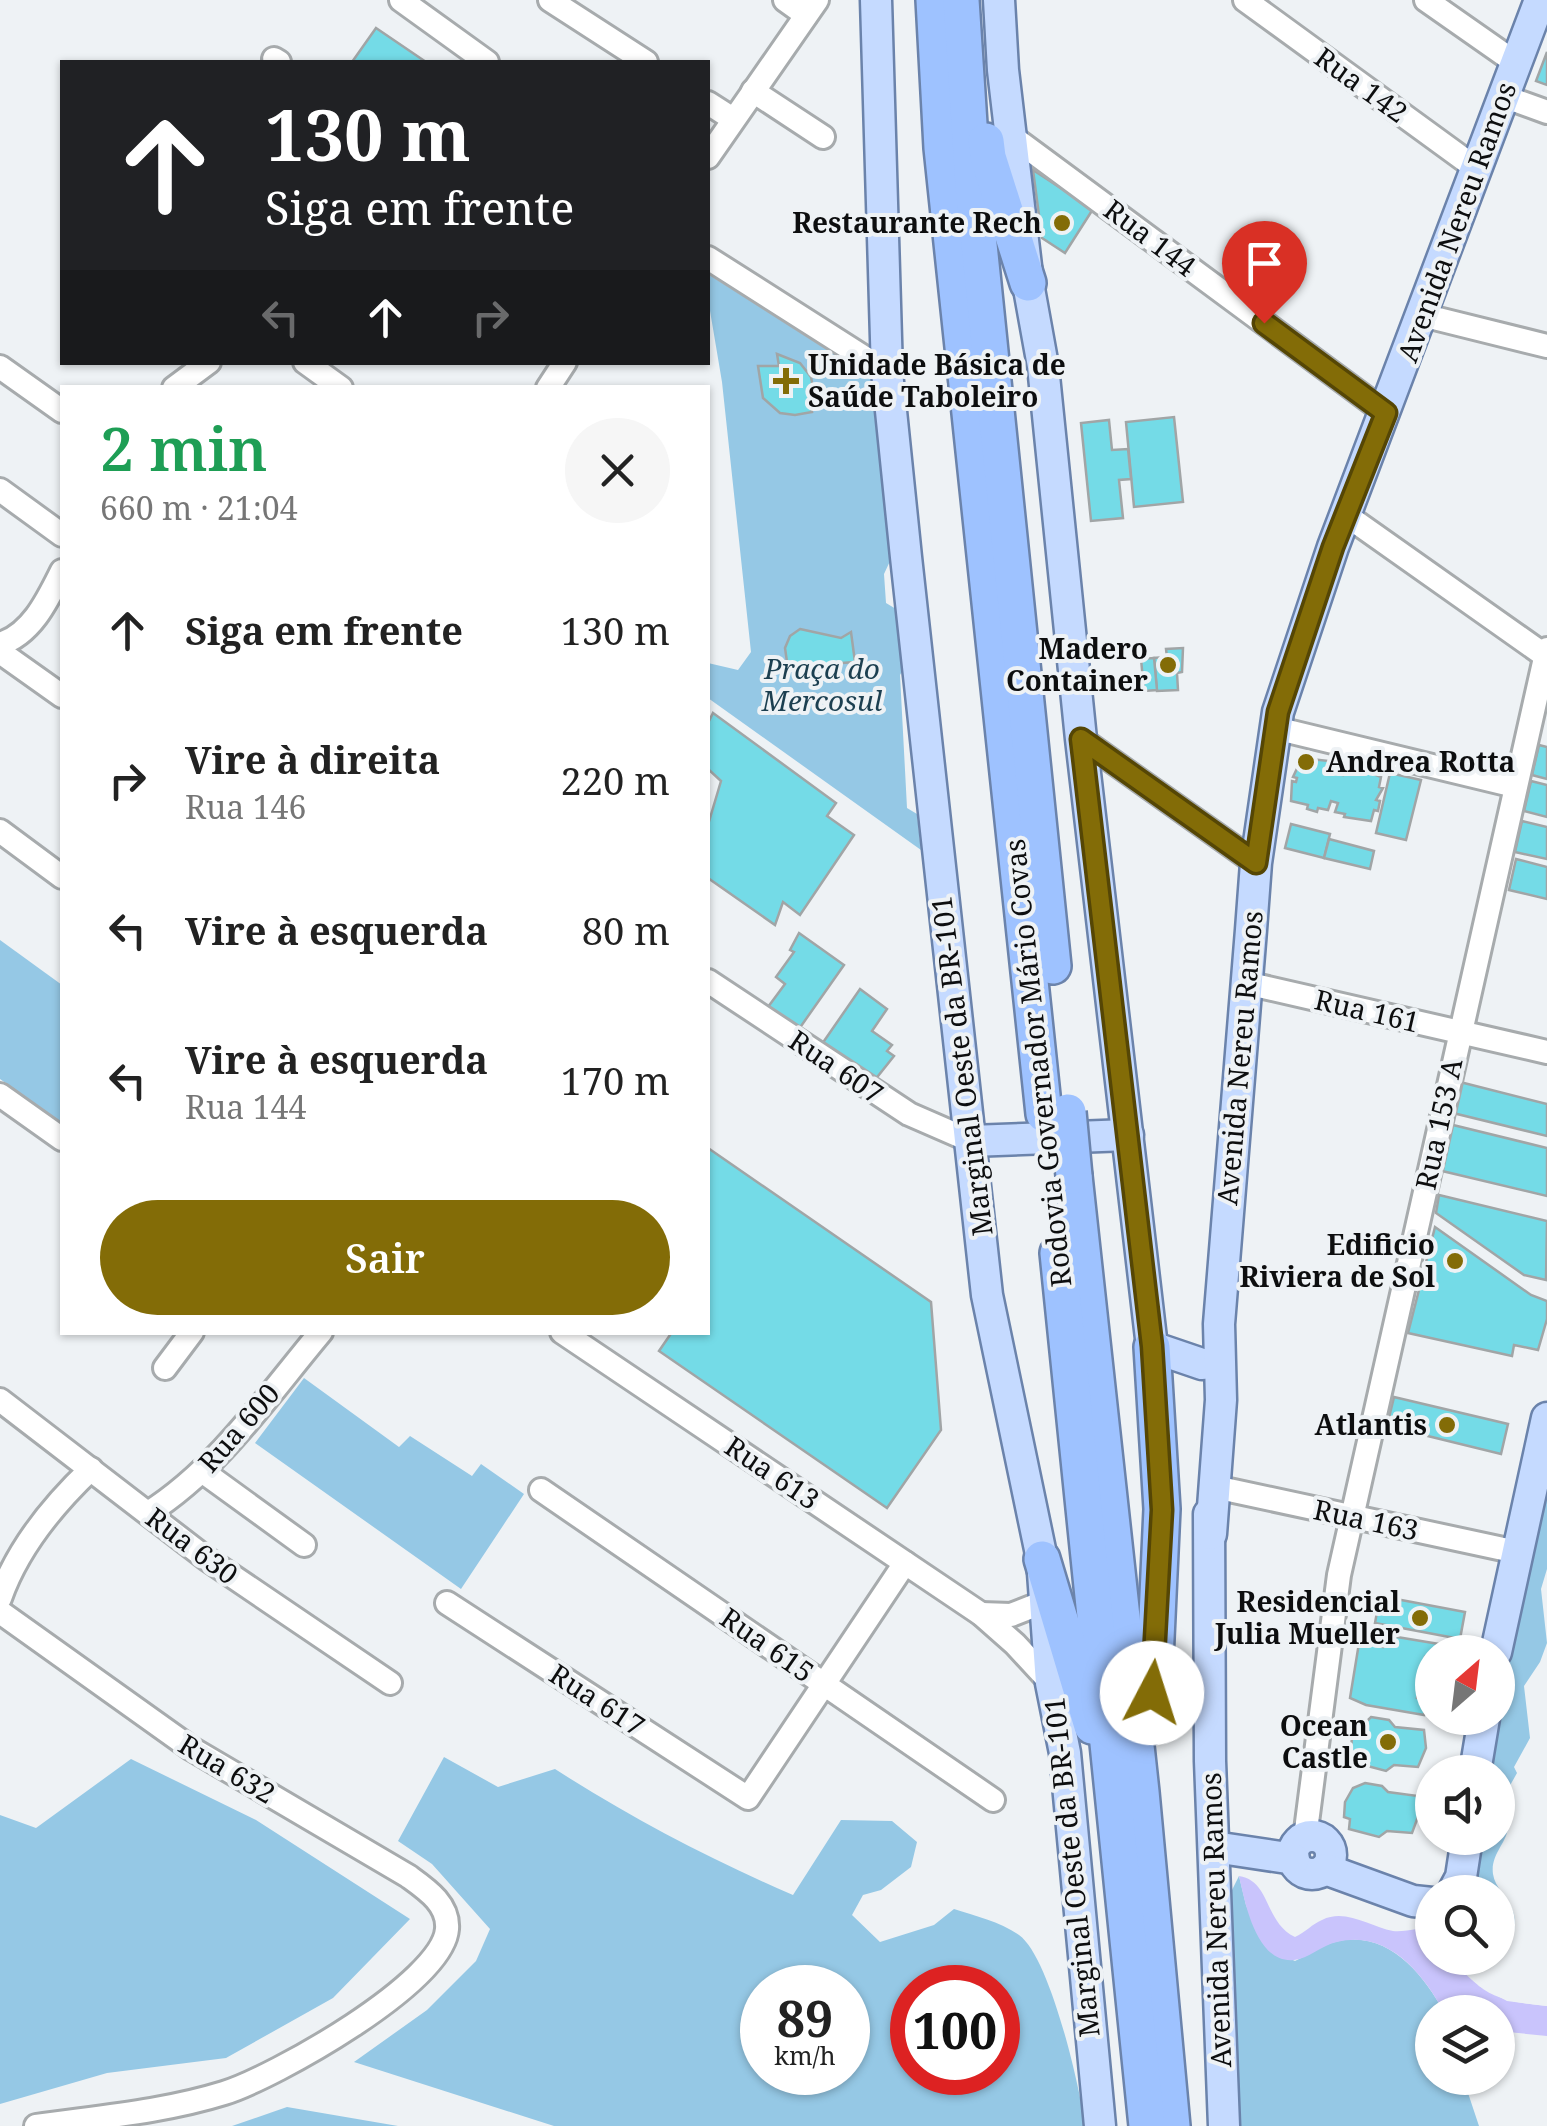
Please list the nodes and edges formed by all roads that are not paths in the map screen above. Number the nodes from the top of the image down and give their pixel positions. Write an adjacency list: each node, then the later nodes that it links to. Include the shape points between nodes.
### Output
1 (402, 0): 13 (street)
2 (550, 0): 14 (street)
3 (785, 0): 12 (street)
4 (876, 0): 32 (main road, Marginal Oeste da BR-101)
5 (934, 0): 56 (highway, Rodovia Governador Mário Covas, via 942,148)
6 (961, 0): 56 (highway, Rodovia Governador Mário Covas)
7 (970, 0): 26 (highway, via 988,157)
8 (998, 0): 21 (main road)
9 (1245, 0): 24 (street, Rua 142)
10 (1426, 0): 15 (street)
11 (1540, 0): 15 (main road, Avenida Nereu Ramos)
12 (811, 8): 16 (street)
13 (483, 60)
14 (643, 60)
15 (1516, 63): 17 (main road, Avenida Nereu Ramos)
16 (753, 91): 20 (street); 22 (street)
17 (1504, 96): 19 (street); 24 (main road, Avenida Nereu Ramos)
18 (710, 103): 20 (street)
19 (1547, 112)
20 (733, 120): 23 (street)
21 (1010, 135): 26 (main road); 36 (street, Rua 144)
22 (823, 136)
23 (710, 154)
24 (1477, 170): 27 (main road, Avenida Nereu Ramos)
25 (710, 259): 32 (street)
26 (1028, 283): 46 (main road, via 1041,348)
27 (1422, 315): 28 (street); 36 (main road, Avenida Nereu Ramos)
28 (1547, 346)
29 (205, 365): 33 (street)
30 (309, 365): 34 (street)
31 (0, 366): 35 (street)
32 (888, 372): 59 (main road, Marginal Oeste da BR-101)
33 (178, 385)
34 (337, 385)
35 (60, 409)
36 (1386, 413): 38 (main road, Avenida Nereu Ramos)
37 (0, 490): 39 (street)
38 (1346, 515): 43 (street); 45 (main road, Avenida Nereu Ramos)
39 (60, 534)
40 (60, 575): 41 (street, via 40,612)
41 (0, 644)
42 (0, 652): 44 (street)
43 (1546, 654): 47 (street, Rua 153 A)
44 (60, 695)
45 (1275, 728): 47 (street); 49 (main road, Avenida Nereu Ramos)
46 (1081, 739): 49 (street); 57 (main road)
47 (1515, 786): 53 (street, Rua 153 A)
48 (0, 831): 50 (street)
49 (1256, 863): 52 (main road, Avenida Nereu Ramos)
50 (60, 876)
51 (710, 982): 59 (street, Rua 607, via 898,1108)
52 (1246, 984): 53 (street, Rua 161); 60 (main road, Avenida Nereu Ramos)
53 (1460, 1032): 54 (street, Rua 161); 75 (street, Rua 153 A)
54 (1547, 1052)
55 (0, 1094): 58 (street)
56 (1056, 1113): 90 (highway, Rodovia Governador Mário Covas, bridge)
57 (1128, 1134): 59 (main road); 64 (main road)
58 (60, 1139)
59 (970, 1142): 79 (main road, Marginal Oeste da BR-101, via 990,1310)
60 (1219, 1324): 65 (main road, Avenida Nereu Ramos); 68 (main road, Avenida Nereu Ramos)
61 (190, 1335): 66 (street)
62 (318, 1335): 71 (street, Rua 600)
63 (566, 1335): 80 (street, Rua 613)
64 (1152, 1346): 65 (main road); 90 (highway, via 1161,1549 1155,1660)
65 (1202, 1364): 68 (main road); 76 (main road, Avenida Nereu Ramos)
66 (165, 1368)
67 (0, 1400): 70 (street, Rua 630)
68 (1220, 1400): 72 (main road, Avenida Nereu Ramos)
69 (1547, 1418): 78 (main road)
70 (92, 1469): 74 (street, Rua 630); 81 (street, via 39,1526)
71 (202, 1471): 74 (street, Rua 600); 77 (street)
72 (1216, 1487): 75 (street, Rua 163); 76 (main road, Avenida Nereu Ramos)
73 (542, 1490): 89 (street, Rua 615)
74 (148, 1513): 88 (street, Rua 630)
75 (1354, 1517): 78 (street, Rua 163); 93 (street, Rua 153 A, via 1335,1601)
76 (1210, 1534): 92 (main road, Avenida Nereu Ramos)
77 (304, 1544)
78 (1517, 1552): 86 (main road)
79 (1042, 1559): 82 (main road, Marginal Oeste da BR-101); 90 (highway)
80 (905, 1563): 85 (street, Rua 613); 89 (street)
81 (0, 1598)
82 (1044, 1602): 85 (street, via 1012,1615); 87 (main road, Marginal Oeste da BR-101)
83 (446, 1603): 89 (street, Rua 617, via 748,1798)
84 (0, 1612): 95 (street, Rua 632, via 192,1750 408,1876 432,1894 447,1926 440,1948 402,1988 246,2086 175,2106)
85 (981, 1614): 87 (street, Rua 613)
86 (1500, 1635)
87 (1050, 1682): 96 (main road, Marginal Oeste da BR-101, via 1065,1753)
88 (390, 1683)
89 (824, 1684): 91 (street, Rua 615)
90 (1128, 1798): 97 (highway, Rodovia Governador Mário Covas); 98 (highway, Rodovia Governador Mário Covas)
91 (993, 1800)
92 (1214, 1847): 93 (main road); 99 (main road, Avenida Nereu Ramos)
93 (1299, 1849): 94 (main road, via 1303,1872 1325,1869)
94 (1415, 1901)
95 (36, 2126)
96 (1100, 2126)
97 (1147, 2126)
98 (1172, 2126)
99 (1224, 2126)

